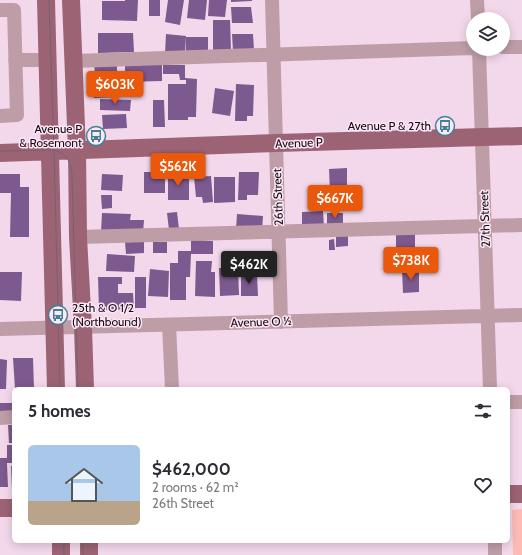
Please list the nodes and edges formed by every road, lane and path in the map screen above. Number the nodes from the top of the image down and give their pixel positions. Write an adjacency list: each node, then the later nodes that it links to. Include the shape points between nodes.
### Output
1 (46, 0): 13 (main road)
2 (71, 0): 14 (main road)
3 (272, 0): 10 (street, 26th Street)
4 (478, 0): 6 (street)
5 (0, 10): 12 (street, via 14,10)
6 (478, 12)
7 (510, 47): 8 (street)
8 (522, 47)
9 (466, 48): 10 (street)
10 (274, 54): 14 (street); 18 (street, 26th Street)
11 (479, 56): 17 (street, 27th Street)
12 (15, 60): 13 (street); 15 (street, via 17,115)
13 (48, 60): 19 (main road)
14 (74, 61): 20 (main road)
15 (0, 116)
16 (522, 136): 17 (main road, Avenue P)
17 (482, 138): 18 (main road, Avenue P); 23 (street, 27th Street)
18 (276, 143): 20 (main road, Avenue P); 24 (street, 26th Street)
19 (50, 151): 20 (main road, Avenue P); 21 (main road, Avenue P); 30 (main road)
20 (77, 151): 25 (main road)
21 (0, 153)
22 (522, 225): 23 (street)
23 (485, 226): 24 (street); 27 (street, 27th Street)
24 (279, 232): 25 (street); 28 (street, 26th Street)
25 (78, 236): 31 (main road)
26 (522, 315): 27 (street, Avenue O ½)
27 (488, 316): 28 (street, Avenue O ½); 36 (street, 27th Street)
28 (281, 322): 29 (street, Avenue O ½)
29 (169, 325): 31 (street, Avenue O ½); 35 (street)
30 (54, 328): 31 (street, Avenue O ½); 32 (street, Avenue O ½); 33 (main road)
31 (83, 328): 34 (main road)
32 (0, 329)
33 (56, 387)
34 (85, 387)
35 (172, 387)
36 (490, 387)
37 (510, 402): 38 (street)
38 (522, 402)
39 (12, 417): 40 (street)
40 (0, 418)
41 (510, 494): 42 (main road)
42 (522, 494)
43 (0, 508): 44 (main road)
44 (12, 508)
45 (60, 543): 48 (main road)
46 (88, 543): 49 (main road)
47 (495, 543): 50 (street)
48 (61, 555)
49 (89, 555)
50 (495, 555)

